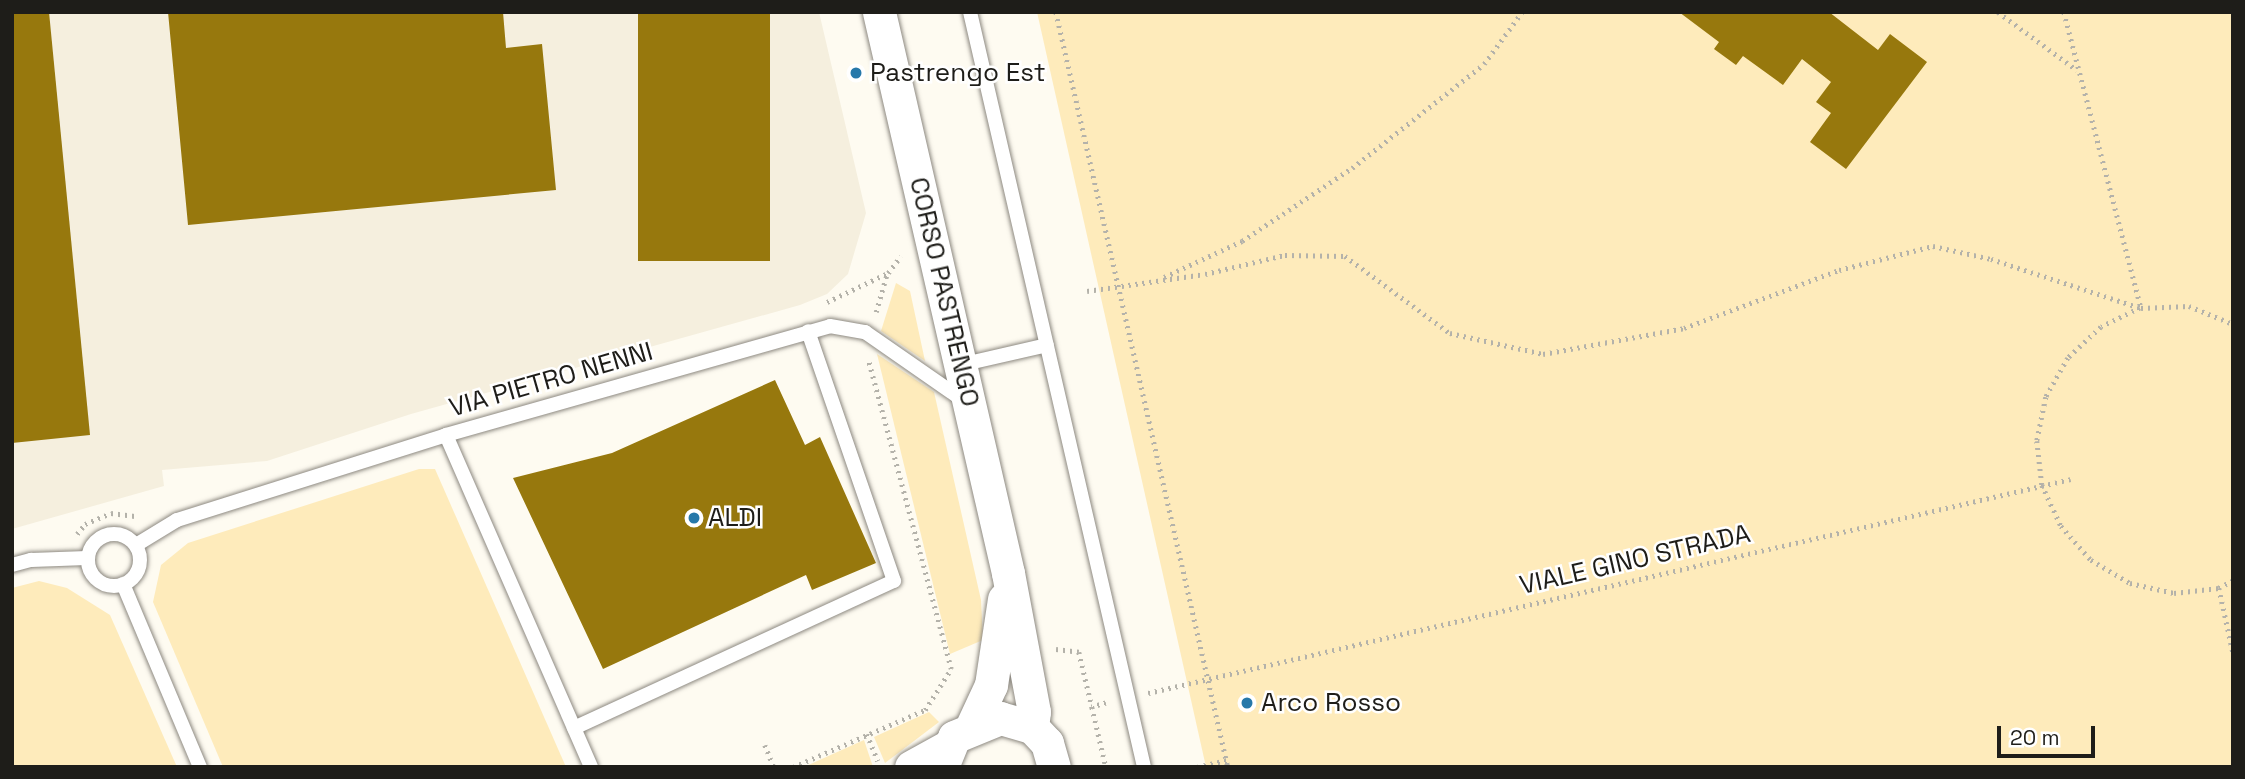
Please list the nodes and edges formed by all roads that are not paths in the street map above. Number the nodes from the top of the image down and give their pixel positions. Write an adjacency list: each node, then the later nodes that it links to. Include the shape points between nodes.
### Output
1 (879, 12): 5 (street, CORSO PASTRENGO)
2 (970, 12): 4 (lane)
3 (808, 331): 6 (lane, VIA PIETRO NENNI, via 830,326 865,332); 7 (lane, VIA PIETRO NENNI); 14 (lane, via 894,581)
4 (1047, 345): 5 (lane); 20 (lane)
5 (960, 365): 6 (street, CORSO PASTRENGO)
6 (970, 405): 11 (street, CORSO PASTRENGO)
7 (446, 435): 8 (lane, VIA PIETRO NENNI, via 177,520); 14 (lane)
8 (136, 545): 9 (lane, via 118,533 103,535 92,544); 12 (lane, via 139,568)
9 (87, 558): 10 (lane); 12 (lane, via 95,579 108,586)
10 (12, 565)
11 (1008, 573): 13 (street, CORSO PASTRENGO, via 1034,712); 15 (street, CORSO PASTRENGO, via 991,685)
12 (122, 584): 17 (lane)
13 (1032, 727): 15 (street, via 1000,719); 19 (street, via 1047,743)
14 (573, 728): 18 (lane)
15 (954, 747): 16 (street)
16 (896, 766)
17 (200, 767)
18 (591, 767)
19 (1054, 767)
20 (1144, 767)

